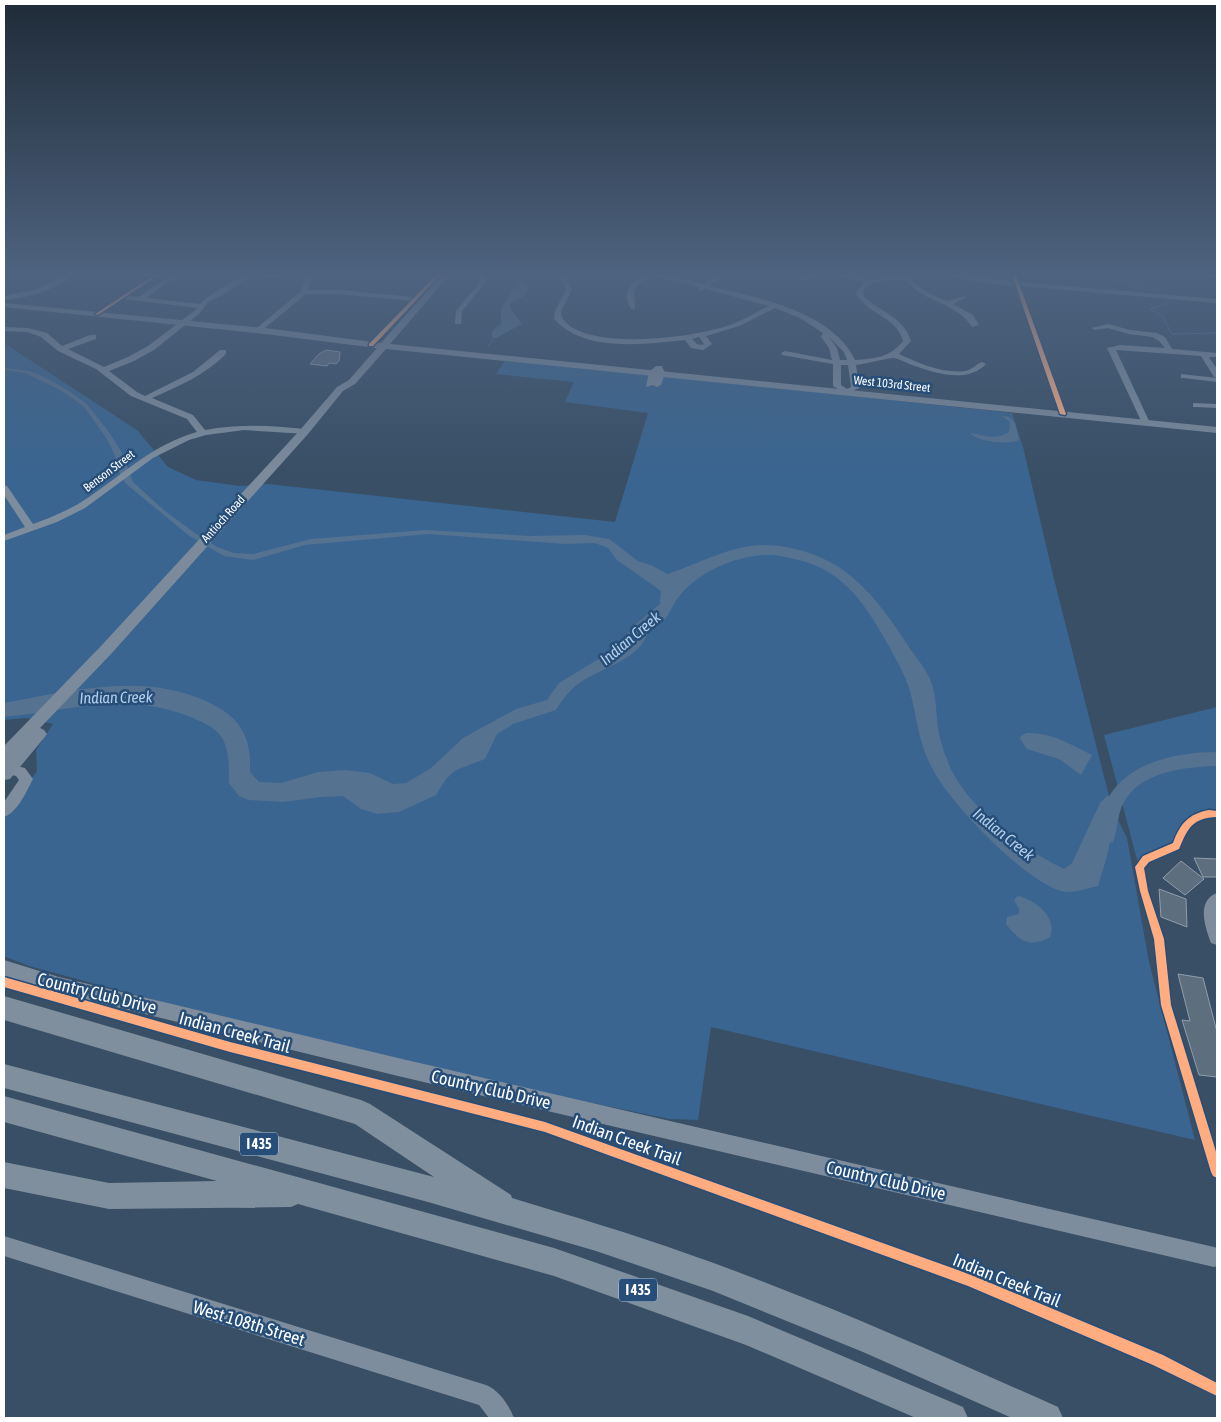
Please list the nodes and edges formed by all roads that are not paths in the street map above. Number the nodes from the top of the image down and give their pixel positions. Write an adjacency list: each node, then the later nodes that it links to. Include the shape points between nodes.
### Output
1 (47, 338): 17 (street)
2 (89, 338): 17 (street)
3 (162, 338): 27 (street, via 142,353)
4 (338, 338): 16 (main road, West 103rd Street)
5 (383, 338): 16 (main road, Antioch Road)
6 (384, 338): 16 (main road, Antioch Road)
7 (611, 338): 8 (street, via 651,341)
8 (683, 338)
9 (687, 338): 10 (street, via 694,346 703,348 708,344)
10 (704, 338)
11 (826, 338): 24 (street, via 835,350)
12 (835, 338): 25 (street)
13 (907, 338): 22 (street, via 906,344)
14 (1036, 338): 38 (street)
15 (1160, 338): 18 (street)
16 (379, 343): 28 (main road, West 103rd Street); 33 (main road, Antioch Road, via 352,382); 33 (main road, Antioch Road, via 362,355 341,381)
17 (61, 349): 27 (street)
18 (1170, 351): 21 (street); 39 (street, via 1111,348)
19 (223, 352): 35 (street, via 194,376)
20 (785, 353): 24 (street)
21 (1204, 354): 23 (street); 29 (street)
22 (894, 355): 25 (street, via 876,361); 26 (street, via 946,372 972,372)
23 (1216, 356)
24 (837, 362): 25 (street); 34 (street)
25 (852, 362): 34 (street)
26 (982, 364)
27 (103, 370): 35 (street)
28 (658, 371): 32 (street); 34 (main road, West 103rd Street)
29 (1217, 375)
30 (1184, 376): 31 (street)
31 (1217, 380)
32 (653, 385)
33 (340, 389): 42 (main road, Antioch Road)
34 (846, 389): 38 (main road, West 103rd Street)
35 (144, 399): 43 (street, via 190,417)
36 (1196, 405): 37 (street)
37 (1217, 406)
38 (1062, 412): 39 (main road, West 103rd Street)
39 (1144, 420): 40 (main road, West 103rd Street); 41 (main road, West 103rd Street)
40 (1217, 425)
41 (1217, 430)
42 (304, 432): 43 (street, Benson Street, via 254,426); 47 (main road, Antioch Road, via 106,650)
43 (202, 434): 45 (street, Benson Street, via 157,452 103,493)
44 (4, 488): 45 (street)
45 (31, 528): 46 (street, Benson Street)
46 (4, 538)
47 (5, 767): 48 (street, via 20,772 26,778)
48 (4, 811)
49 (1217, 900): 50 (street, via 1212,904)
50 (1217, 938)
51 (4, 968): 59 (street, Country Club Drive, via 60,985 407,1069)
52 (4, 1008): 57 (highway, via 362,1112)
53 (4, 1076): 57 (highway, I 435)
54 (4, 1109): 56 (highway, I 435)
55 (4, 1175): 56 (highway, via 109,1196)
56 (314, 1194): 61 (highway, I 435, via 545,1259 640,1291 748,1331)
57 (514, 1213): 62 (highway, I 435, via 682,1266 902,1354)
58 (4, 1246): 60 (street, West 108th Street, via 486,1396)
59 (1214, 1257)
60 (497, 1410)
61 (952, 1418)
62 (1047, 1418)

